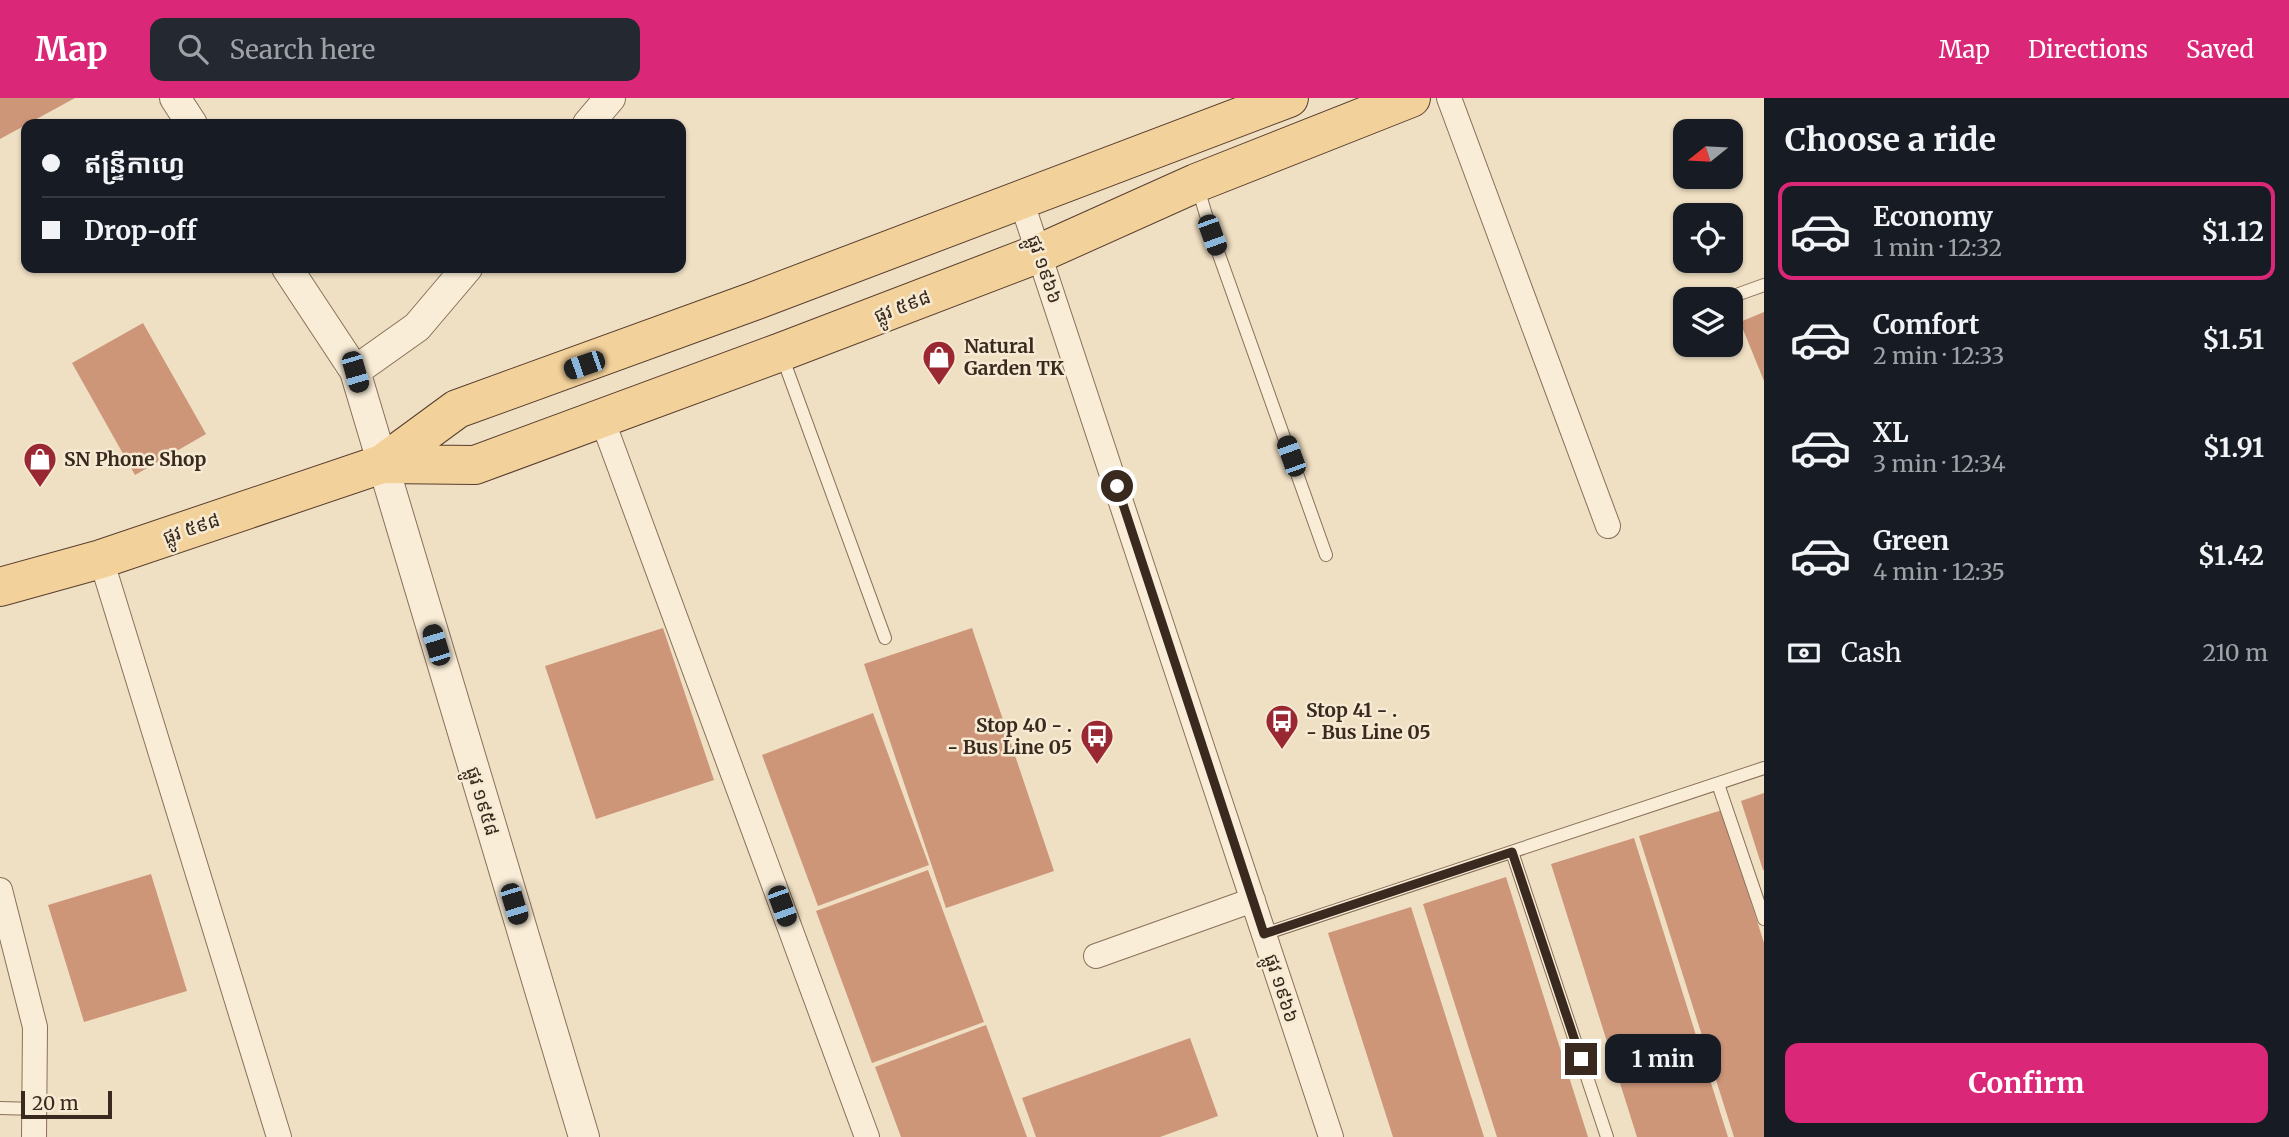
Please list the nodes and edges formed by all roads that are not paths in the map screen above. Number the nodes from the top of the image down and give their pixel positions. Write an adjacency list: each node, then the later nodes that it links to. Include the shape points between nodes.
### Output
1 (175, 98): 6 (street)
2 (610, 98): 7 (street)
3 (1289, 98): 9 (main road, ផ្លូវ ៥៩៨)
4 (1410, 98): 8 (main road, ផ្លូវ ៥៩៨)
5 (1449, 98): 19 (street)
6 (189, 119)
7 (592, 119)
8 (1196, 183): 10 (main road, ផ្លូវ ៥៩៨); 20 (lane)
9 (1021, 200): 10 (street, ផ្លូវ ១៩៦៦); 18 (main road, ផ្លូវ ៥៩៨, via 457,409)
10 (1040, 253): 15 (main road, ផ្លូវ ៥៩៨); 28 (street, ផ្លូវ ១៩៦៦)
11 (290, 273): 16 (street, ផ្លូវ ១៩៥៨)
12 (463, 273): 16 (street, via 417,327)
13 (1764, 285): 14 (lane)
14 (1743, 293)
15 (781, 352): 17 (main road, ផ្លូវ ៥៩៨); 23 (lane)
16 (355, 372): 18 (street, ផ្លូវ ១៩៥៨)
17 (602, 419): 18 (main road, ផ្លូវ ៥៩៨, via 475,465); 37 (street)
18 (382, 464): 21 (main road, ផ្លូវ ៥៩៨); 36 (street, ផ្លូវ ១៩៥៨)
19 (1608, 526)
20 (1326, 555)
21 (101, 559): 22 (main road, ផ្លូវ ៥៩៨); 35 (street)
22 (0, 587)
23 (885, 638)
24 (1764, 768): 25 (lane)
25 (1718, 784): 26 (lane); 29 (lane)
26 (1512, 852): 30 (lane); 39 (lane)
27 (0, 890): 33 (street, via 36,1027)
28 (1253, 900): 30 (street, ផ្លូវ ១៩៦៦); 31 (street)
29 (1764, 919)
30 (1264, 934): 38 (street, ផ្លូវ ១៩៦៦)
31 (1096, 956)
32 (0, 1108): 33 (lane)
33 (36, 1109): 34 (street)
34 (34, 1137)
35 (279, 1137)
36 (584, 1137)
37 (867, 1137)
38 (1331, 1137)
39 (1607, 1137)

